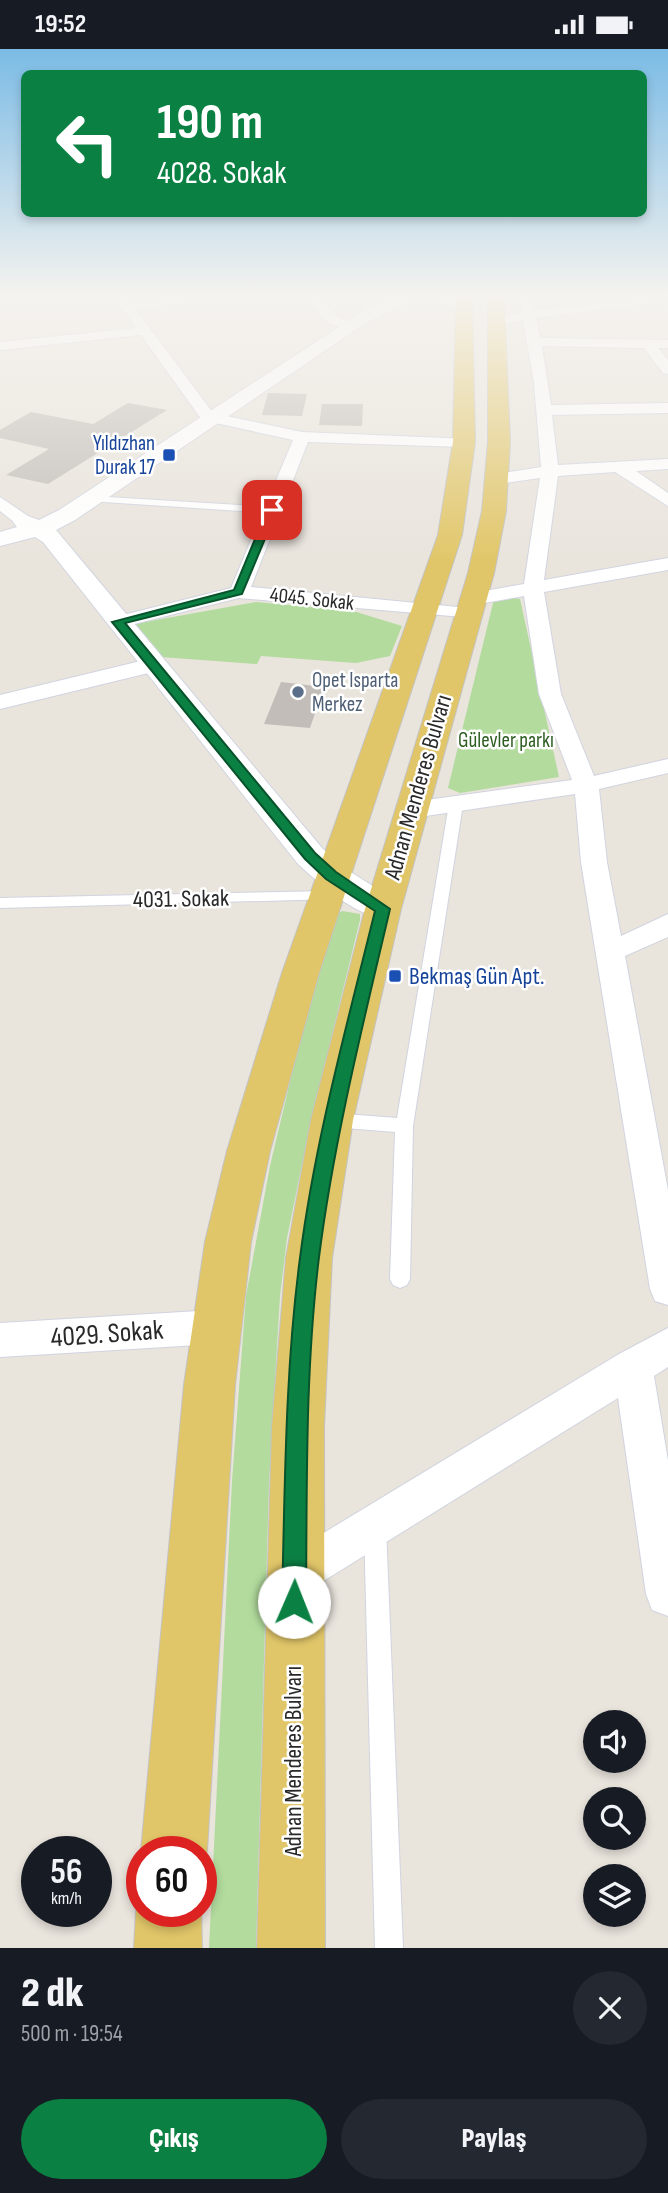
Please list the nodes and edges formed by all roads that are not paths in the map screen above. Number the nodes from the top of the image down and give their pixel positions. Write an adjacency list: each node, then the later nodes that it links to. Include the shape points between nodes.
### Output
1 (184, 385): 8 (street)
2 (253, 385): 8 (main road)
3 (471, 385): 10 (main road, Adnan Menderes Bulvarı)
4 (488, 385): 14 (main road, Adnan Menderes Bulvarı)
5 (540, 385): 7 (street)
6 (668, 408): 7 (street)
7 (544, 410): 13 (street)
8 (207, 415): 9 (street); 17 (main road); 21 (main road)
9 (302, 437): 10 (street); 20 (street)
10 (464, 442): 28 (main road, Adnan Menderes Bulvarı, via 452,525)
11 (668, 464): 12 (street)
12 (619, 467): 13 (street); 16 (street)
13 (550, 471): 14 (street); 25 (street)
14 (497, 479): 27 (main road, Adnan Menderes Bulvarı)
15 (668, 482): 16 (street)
16 (640, 485): 18 (street)
17 (91, 499): 20 (lane); 21 (main road)
18 (668, 501)
19 (0, 502): 21 (street)
20 (272, 510): 26 (street)
21 (32, 525): 22 (main road); 23 (main road); 29 (main road, via 52,537)
22 (0, 530)
23 (0, 539)
24 (665, 568): 25 (street, 4045. Sokak)
25 (533, 587): 27 (street, 4045. Sokak); 34 (street, via 550,694)
26 (239, 592): 28 (street, 4045. Sokak); 29 (street, 4045. Sokak)
27 (471, 607): 28 (street, 4045. Sokak); 37 (main road, Adnan Menderes Bulvarı)
28 (425, 610): 38 (main road, Adnan Menderes Bulvarı)
29 (118, 622): 30 (main road)
30 (153, 665): 31 (street); 38 (main road, via 291,835)
31 (0, 702)
32 (668, 766): 33 (street)
33 (640, 772): 34 (street); 35 (street)
34 (586, 785): 36 (street); 41 (street)
35 (668, 788)
36 (456, 803): 37 (street); 43 (lane)
37 (412, 810): 38 (main road, Adnan Menderes Bulvarı)
38 (350, 894): 39 (lane, 4031. Sokak); 42 (main road, Adnan Menderes Bulvarı); 46 (main road, Adnan Menderes Bulvarı, via 275,1054 228,1243)
39 (0, 903)
40 (662, 935): 41 (street)
41 (610, 951): 45 (street)
42 (332, 1120): 43 (lane); 51 (main road, Adnan Menderes Bulvarı, via 302,1330)
43 (404, 1126): 44 (lane)
44 (400, 1279)
45 (668, 1289)
46 (215, 1327): 47 (street, 4029. Sokak); 53 (main road, Adnan Menderes Bulvarı)
47 (0, 1340)
48 (668, 1346): 49 (street)
49 (633, 1367): 50 (street); 52 (street)
50 (375, 1525): 51 (street); 57 (lane)
51 (294, 1575): 56 (main road, Adnan Menderes Bulvarı)
52 (668, 1594)
53 (175, 1836)
54 (169, 1927): 55 (main road)
55 (168, 1948)
56 (291, 1948)
57 (389, 1948)

